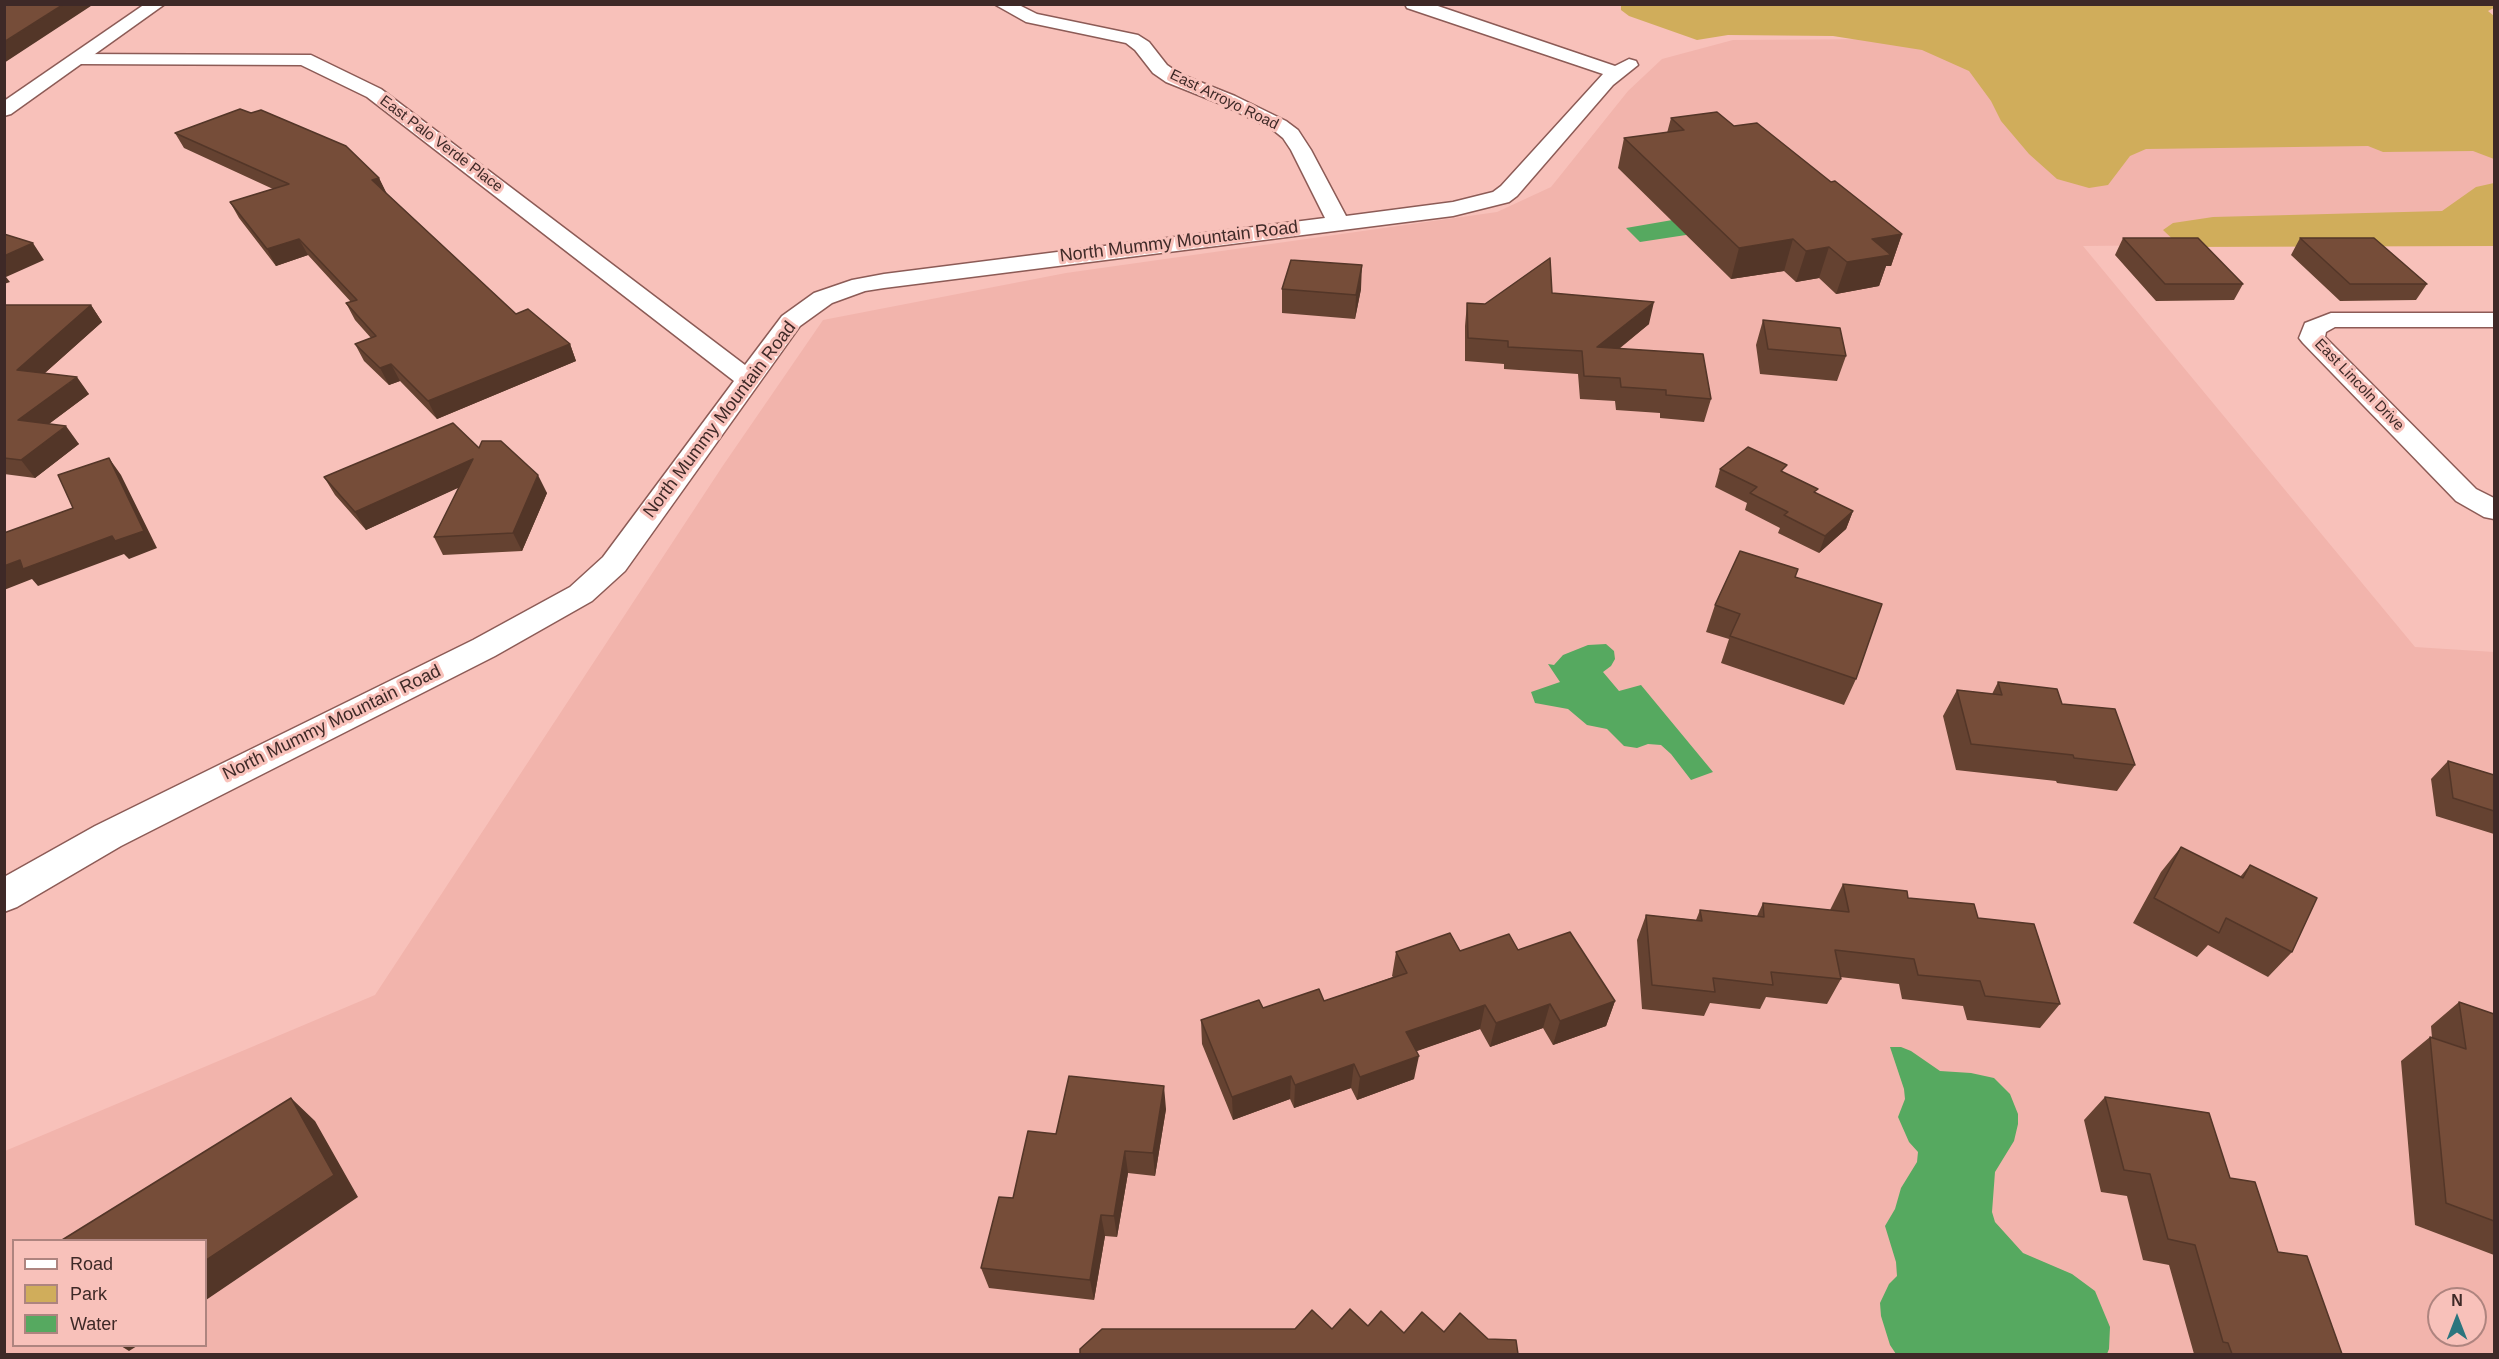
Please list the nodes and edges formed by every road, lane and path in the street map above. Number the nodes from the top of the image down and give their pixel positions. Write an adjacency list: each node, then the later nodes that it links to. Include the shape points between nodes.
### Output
1 (157, 4): 4 (street)
2 (1002, 4): 6 (street, East Arroyo Road, via 1040,20 1132,39 1173,78 1279,125 1291,134 1301,150)
3 (1413, 4): 6 (street, North Mummy Mountain Road, via 1623,69 1598,89 1501,197 1453,209)
4 (80, 58): 5 (street); 8 (street, East Palo Verde Place, via 304,59 374,93)
5 (4, 110)
6 (1338, 222): 8 (street, North Mummy Mountain Road, via 860,285 823,298 791,321)
7 (2494, 320): 9 (street, East Lincoln Drive, via 2331,320 2314,328 2312,338 2466,495)
8 (747, 379): 10 (street, North Mummy Mountain Road, via 614,564 581,594 483,648 108,836)
9 (2494, 510)
10 (4, 896)

